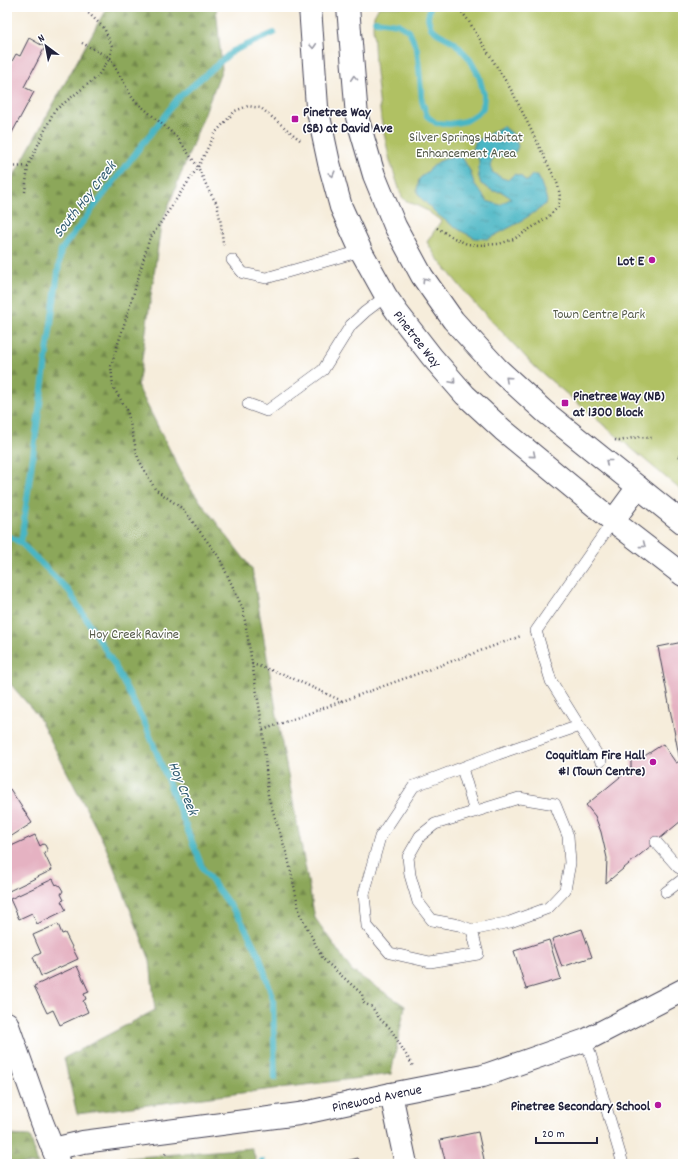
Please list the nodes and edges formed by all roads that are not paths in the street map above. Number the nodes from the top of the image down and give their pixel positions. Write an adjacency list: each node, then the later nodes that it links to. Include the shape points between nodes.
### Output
1 (310, 7): 5 (main road, Pinetree Way, one-way to 5, via 317,107 341,207)
2 (348, 7): 4 (main road)
3 (360, 7): 4 (main road)
4 (351, 36): 9 (main road, one-way to 4, via 545,412 497,368 453,320 422,276 396,226 374,175 357,117)
5 (361, 251): 6 (lane, via 266,278 243,273); 7 (main road, Pinetree Way)
6 (232, 260)
7 (386, 296): 8 (lane, via 351,325 323,370 267,411); 10 (main road, Pinetree Way, one-way to 10, via 432,357 465,395)
8 (248, 404)
9 (638, 487): 10 (main road); 11 (main road)
10 (612, 521): 12 (main road, Pinetree Way, one-way to 12); 13 (lane, via 536,631 551,681)
11 (683, 523)
12 (683, 575)
13 (580, 726): 14 (lane); 15 (lane)
14 (600, 761)
15 (462, 768): 16 (lane); 21 (lane, via 414,786 380,837 364,894 367,926 390,953 430,962 478,954)
16 (474, 812): 21 (lane, via 435,824 420,836 408,857 418,902 432,920); 21 (lane, via 519,798 555,804 568,836 570,864 565,890 548,908 510,922)
17 (656, 842): 18 (lane)
18 (683, 870)
19 (683, 880): 20 (lane)
20 (666, 892)
21 (472, 930)
22 (683, 990): 24 (main road, Pinewood Avenue)
23 (7, 1023): 26 (main road)
24 (586, 1040): 25 (main road, Pinewood Avenue, via 483,1076); 28 (lane)
25 (391, 1094): 26 (main road, Pinewood Avenue, via 299,1114 83,1142); 27 (main road)
26 (56, 1156)
27 (406, 1164)
28 (623, 1164)

